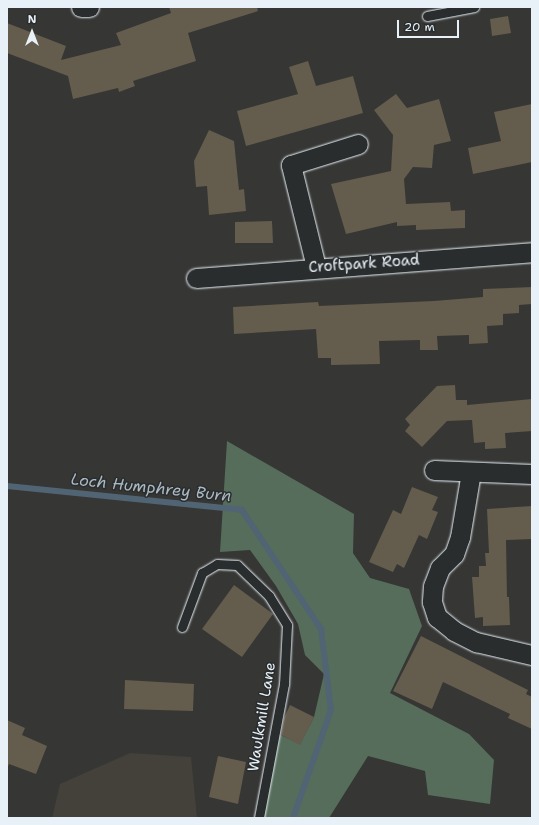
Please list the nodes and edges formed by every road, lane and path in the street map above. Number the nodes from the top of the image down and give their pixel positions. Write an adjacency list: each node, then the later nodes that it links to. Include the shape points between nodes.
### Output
1 (81, 7): 2 (street)
2 (89, 7)
3 (474, 7): 4 (lane)
4 (427, 16)
5 (358, 144): 7 (street, via 291,165)
6 (532, 252): 7 (street, Croftpark Road)
7 (316, 267): 8 (street, Croftpark Road)
8 (196, 278)
9 (434, 470): 10 (street)
10 (471, 472): 11 (street); 13 (street, via 460,537 454,554 440,568 433,586 432,602 435,612 437,617 454,631 476,642)
11 (532, 474)
12 (182, 627): 14 (lane, Waulkmill Lane, via 202,573 217,564 237,565 269,596 287,625 284,684)
13 (532, 655)
14 (259, 818)

